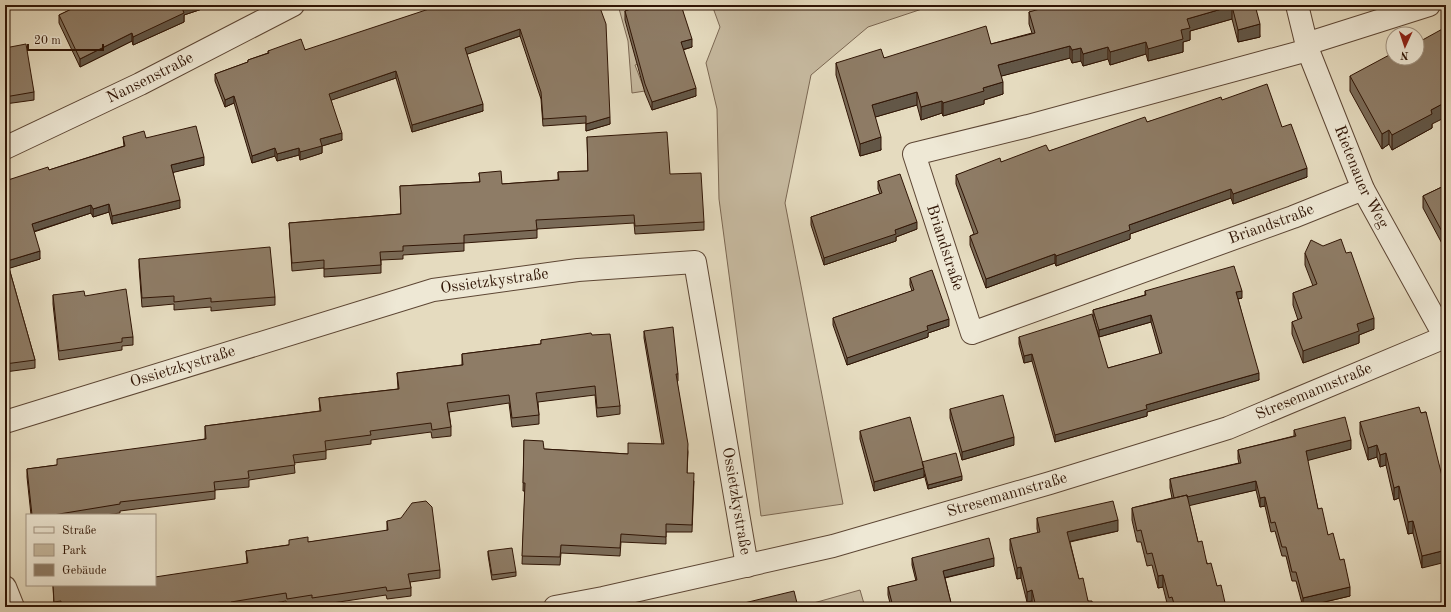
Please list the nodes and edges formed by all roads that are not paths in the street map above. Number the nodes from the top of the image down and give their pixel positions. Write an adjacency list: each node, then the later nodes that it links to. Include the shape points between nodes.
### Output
1 (293, 5): 5 (street, Nansenstraße, via 140,84)
2 (1297, 5): 4 (street, Rietenauer Weg)
3 (1429, 5): 4 (street)
4 (1307, 47): 6 (street, Rietenauer Weg); 6 (street, Briandstraße, via 1028,126 914,154 972,333)
5 (5, 148)
6 (1363, 189): 7 (street, Rietenauer Weg)
7 (1446, 338): 9 (street, Stresemannstraße, via 1228,428 852,541)
8 (5, 422): 9 (street, Ossietzkystraße, via 433,290 578,270 695,262)
9 (747, 566): 12 (street, Stresemannstraße)
10 (5, 587): 11 (street)
11 (12, 607)
12 (555, 607)

